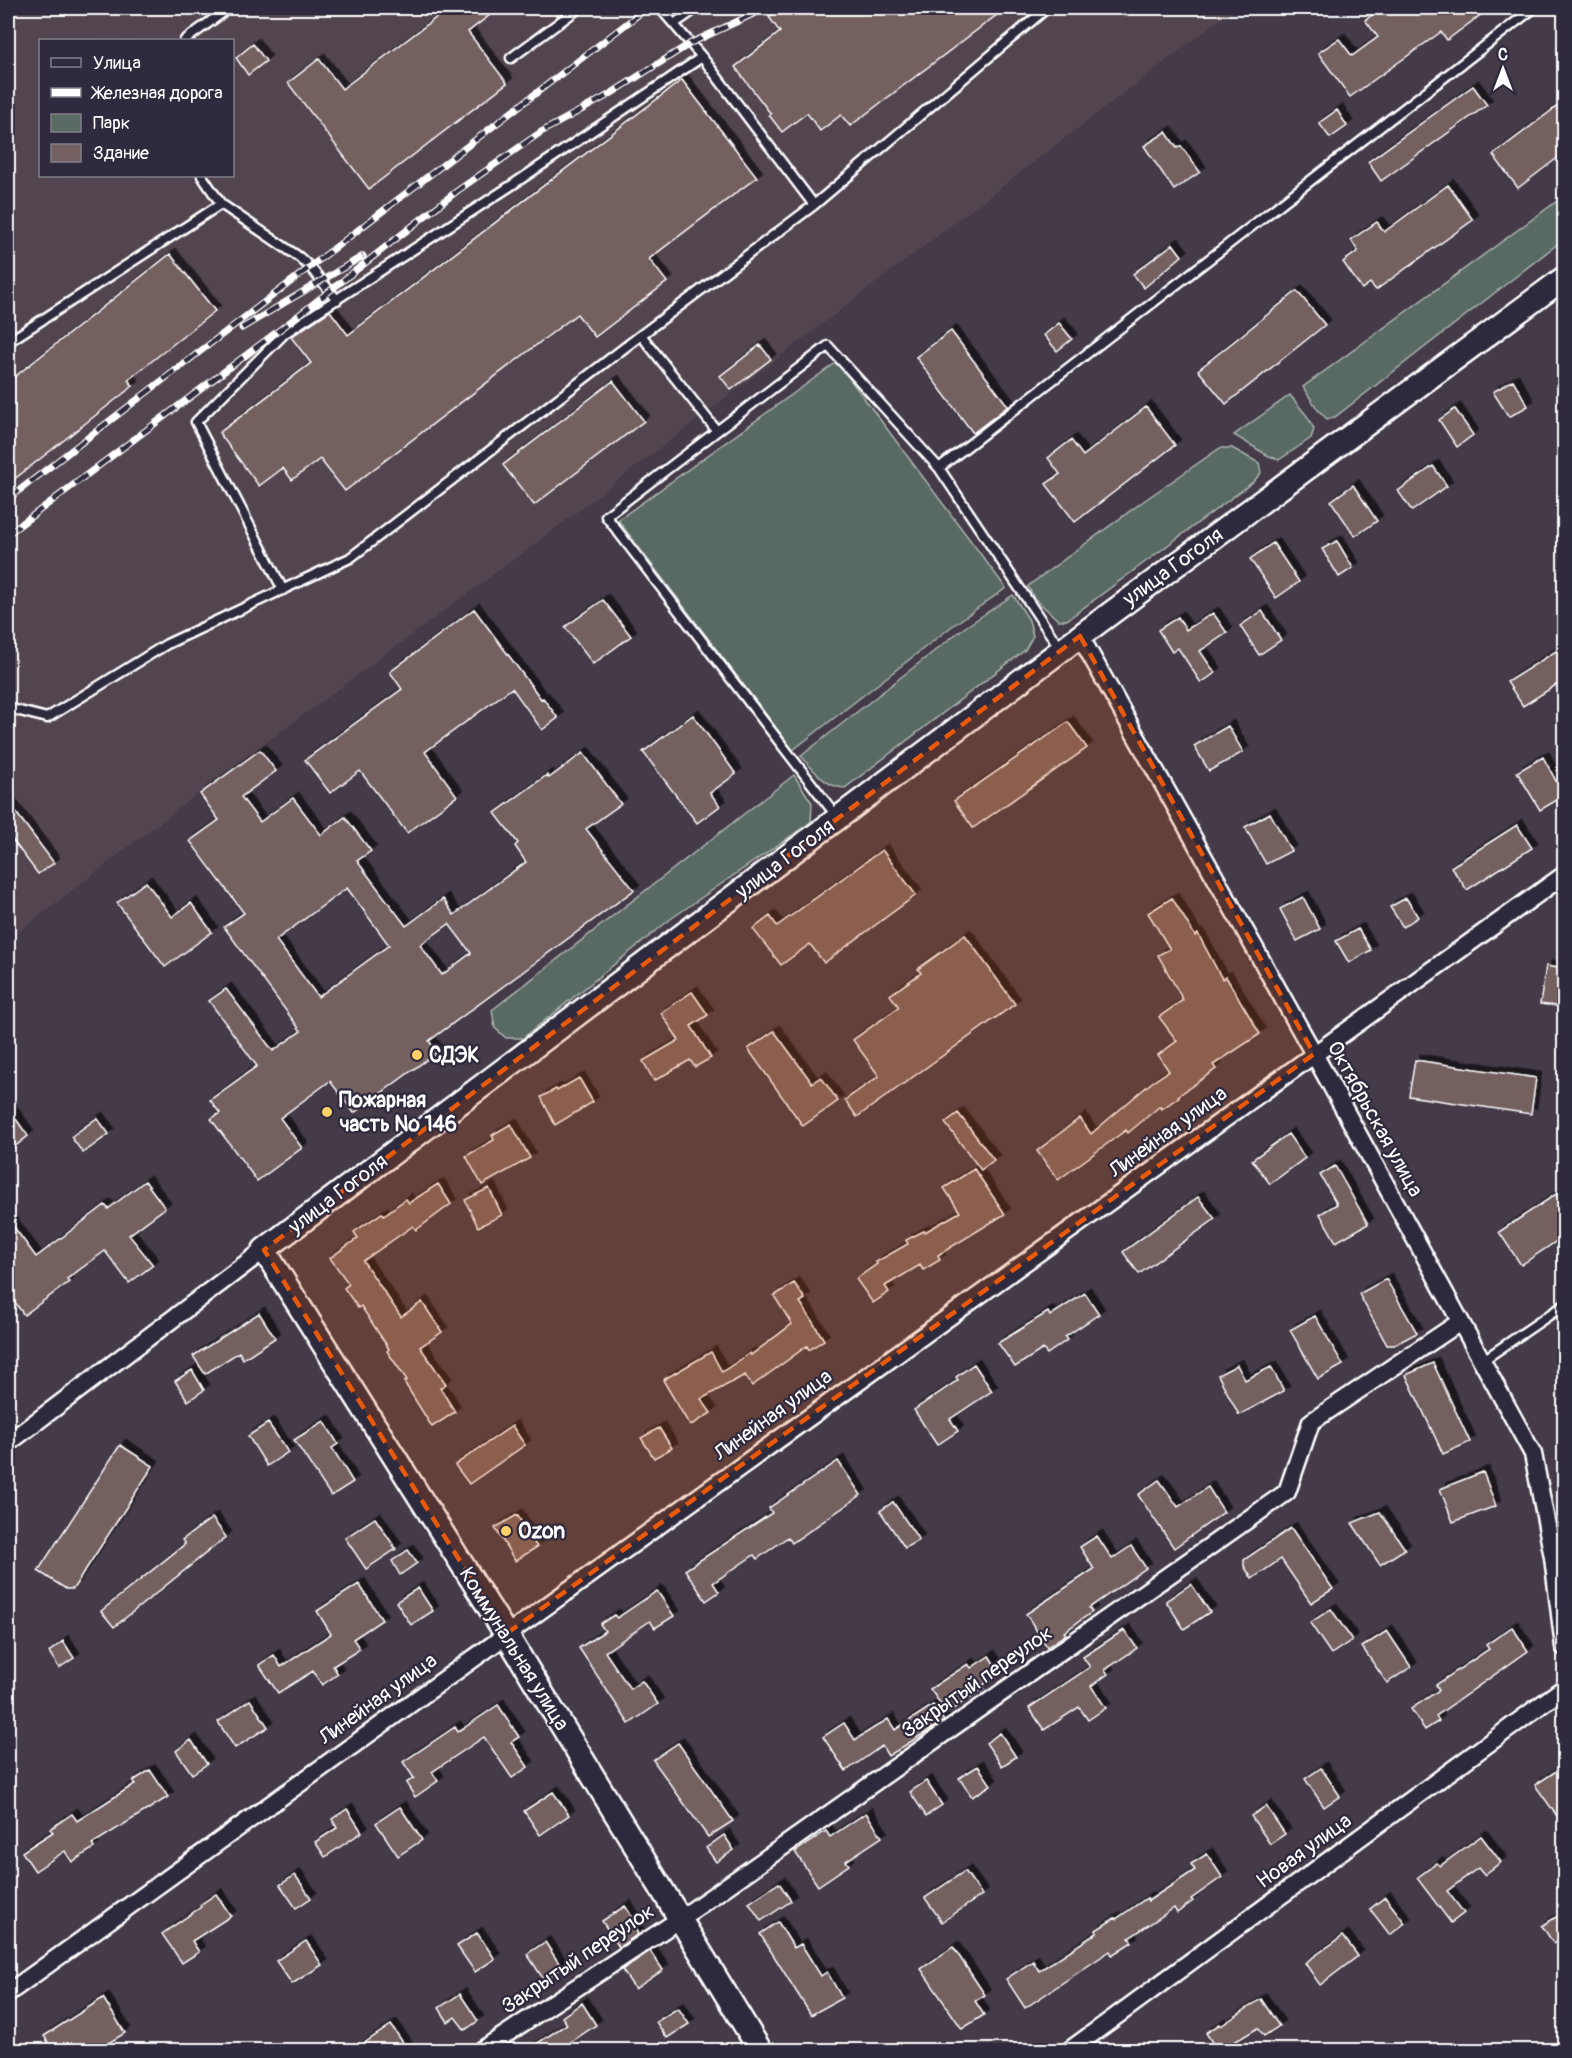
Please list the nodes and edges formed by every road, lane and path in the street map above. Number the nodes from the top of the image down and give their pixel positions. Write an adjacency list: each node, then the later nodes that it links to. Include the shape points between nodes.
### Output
1 (229, 8): 8 (lane)
2 (579, 8): 10 (lane)
3 (660, 8): 7 (lane)
4 (696, 8): 7 (lane)
5 (1047, 8): 13 (lane)
6 (1534, 8): 19 (lane)
7 (674, 24): 9 (lane)
8 (186, 39)
9 (702, 57): 13 (lane); 15 (lane)
10 (511, 58)
11 (203, 177): 12 (lane)
12 (221, 204): 15 (lane, via 299,257); 17 (lane)
13 (814, 206): 16 (lane)
14 (1564, 278): 21 (street, улица Гоголя)
15 (336, 300): 20 (lane, via 285,333 196,422)
16 (641, 334): 18 (lane); 20 (lane, via 350,558)
17 (8, 342)
18 (717, 431): 19 (lane, via 828,346); 24 (lane, via 606,516)
19 (939, 468): 22 (lane)
20 (283, 590): 23 (lane, via 167,644 47,718)
21 (1080, 636): 22 (street, улица Гоголя); 26 (street, Октябрьская улица)
22 (1062, 651): 24 (street, улица Гоголя)
23 (8, 708)
24 (838, 819): 27 (street, улица Гоголя)
25 (1564, 875): 26 (street, Линейная улица)
26 (1314, 1054): 29 (street, Октябрьская улица); 33 (street, Линейная улица)
27 (264, 1250): 31 (street, улица Гоголя); 33 (street, Коммунальная улица)
28 (1564, 1305): 30 (lane)
29 (1460, 1322): 30 (street, Октябрьская улица); 36 (street, Закрытый переулок, via 1311,1422 1287,1492)
30 (1482, 1361): 32 (street, Октябрьская улица, via 1533,1454)
31 (8, 1443)
32 (1559, 1553): 34 (street, Октябрьская улица)
33 (506, 1634): 36 (street, Коммунальная улица); 37 (street, Линейная улица)
34 (1564, 1647)
35 (1564, 1688): 40 (street, Новая улица)
36 (680, 1919): 38 (street, Закрытый переулок); 39 (street, Коммунальная улица)
37 (8, 1993)
38 (482, 2050)
39 (760, 2050)
40 (1070, 2050)

